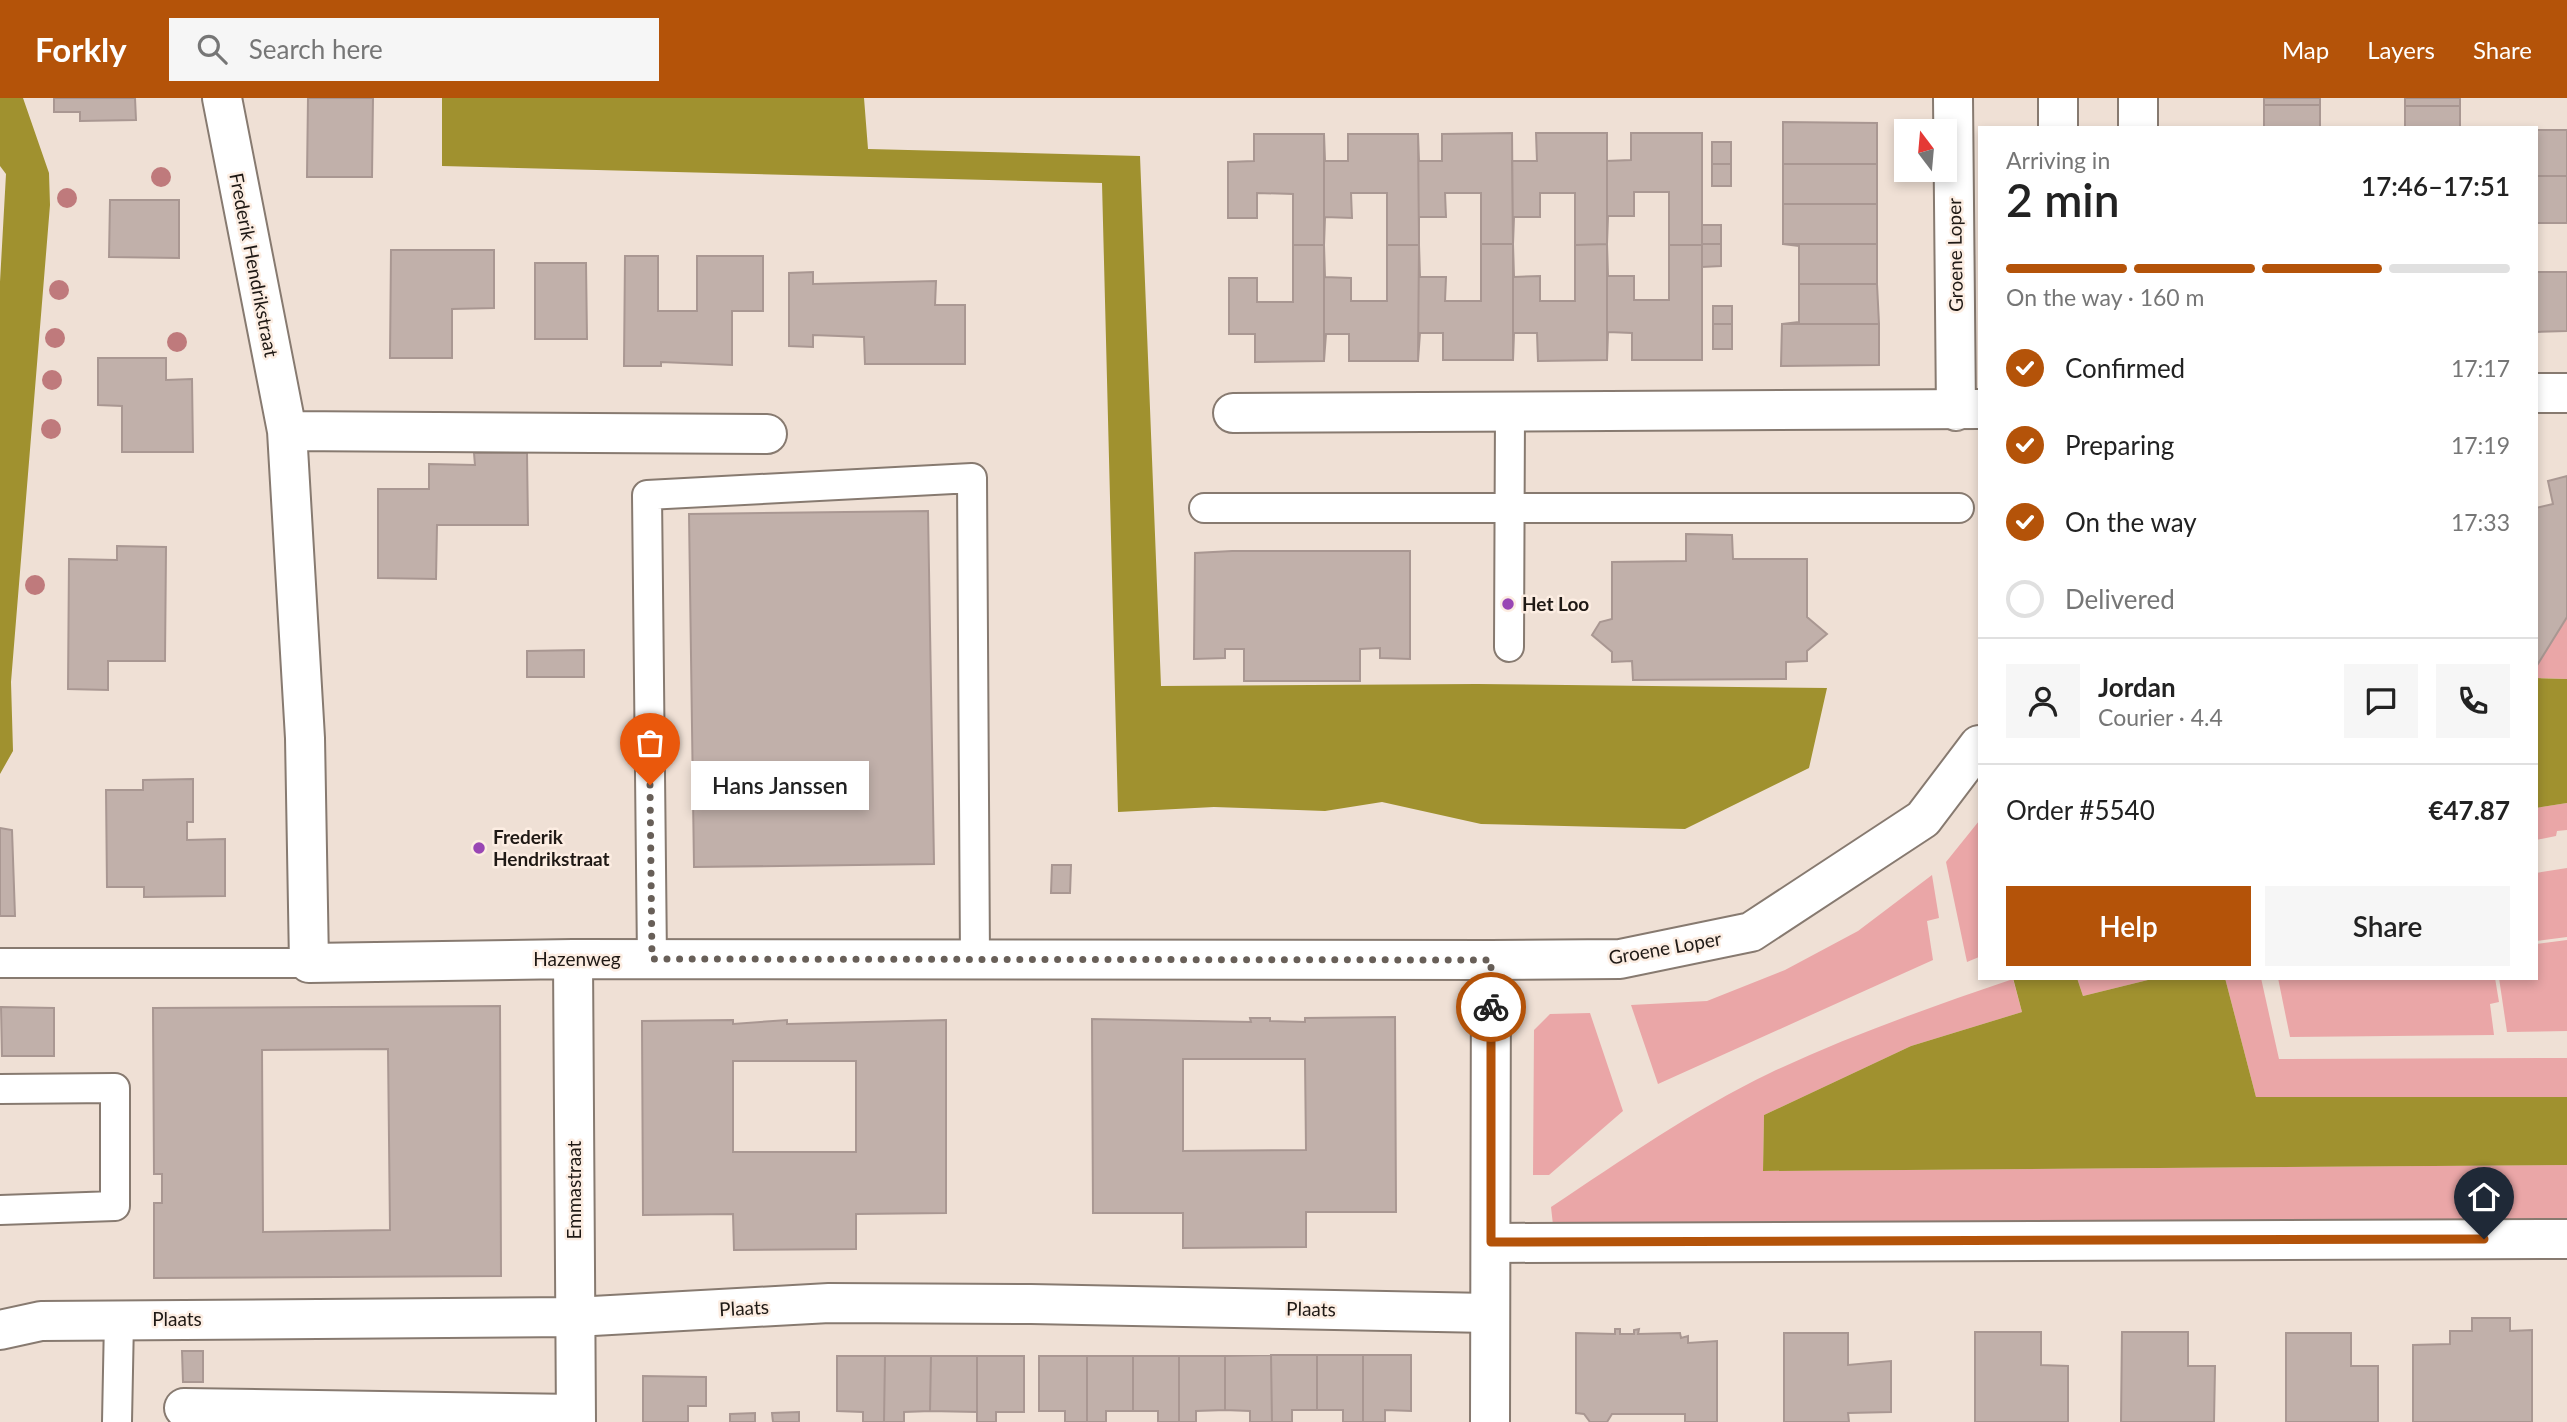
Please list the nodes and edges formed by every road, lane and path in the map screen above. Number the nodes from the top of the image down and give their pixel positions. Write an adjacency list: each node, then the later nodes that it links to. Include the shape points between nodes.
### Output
1 (222, 98): 12 (street, Frederik Hendrikstraat)
2 (1953, 98): 9 (street, Groene Loper)
3 (2058, 98): 5 (street)
4 (2138, 98): 6 (street)
5 (2058, 126)
6 (2138, 126)
7 (2538, 393): 8 (street)
8 (2567, 393)
9 (1968, 410): 11 (street)
10 (1233, 412): 11 (street)
11 (1510, 412): 15 (lane)
12 (287, 431): 13 (street); 24 (street, Frederik Hendrikstraat, via 305,738)
13 (767, 433)
14 (1204, 508): 15 (lane)
15 (1510, 508): 16 (lane); 17 (lane)
16 (1959, 508)
17 (1509, 647)
18 (1978, 746): 22 (street, Groene Loper, via 1923,819 1751,932 1620,959)
19 (573, 959): 20 (street, Hazenweg); 24 (street, Hazenweg); 30 (street, Emmastraat)
20 (652, 959): 21 (street, Hazenweg); 21 (lane, via 647,495 972,478)
21 (975, 959): 22 (street, Hazenweg)
22 (1491, 960): 28 (street)
23 (0, 963): 24 (lane, Hazenweg)
24 (309, 963)
25 (0, 1089): 26 (lane, via 115,1088 115,1206)
26 (0, 1210)
27 (2567, 1239): 28 (street)
28 (1491, 1242): 29 (street)
29 (1489, 1313): 30 (street, Plaats, via 829,1303); 36 (street)
30 (575, 1317): 31 (street, Plaats); 34 (street, Emmastraat)
31 (119, 1320): 32 (street, Plaats, via 41,1321); 35 (lane)
32 (0, 1330)
33 (184, 1408): 34 (street)
34 (576, 1418)
35 (117, 1422)
36 (1490, 1422)

